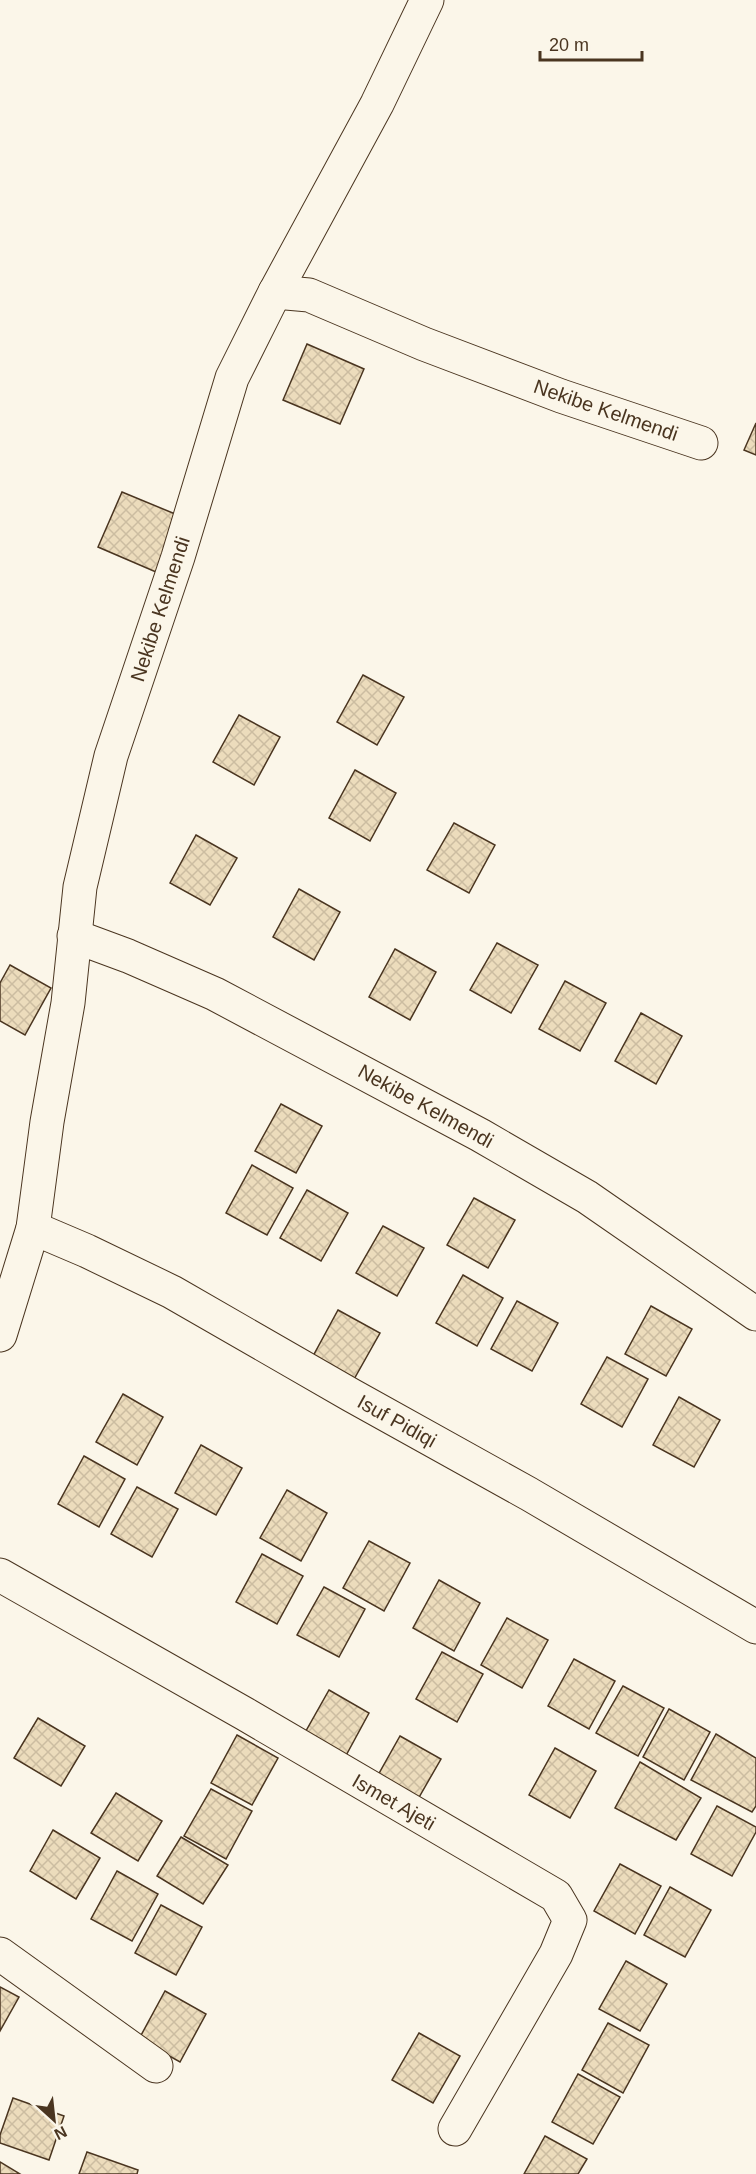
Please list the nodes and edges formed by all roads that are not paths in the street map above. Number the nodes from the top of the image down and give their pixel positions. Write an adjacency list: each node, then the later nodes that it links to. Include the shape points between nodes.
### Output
1 (427, 0): 2 (street, Nekibe Kelmendi, via 377,104)
2 (275, 292): 3 (street, Nekibe Kelmendi, via 309,295 561,396); 4 (street, Nekibe Kelmendi, via 232,378 178,557 111,756 80,887)
3 (701, 443)
4 (74, 936): 5 (street, Nekibe Kelmendi, via 68,1003); 6 (street, Nekibe Kelmendi, via 215,994 480,1135 587,1197)
5 (33, 1228): 7 (street, Nekibe Kelmendi); 9 (street, Isuf Pidiqi, via 172,1292)
6 (756, 1314)
7 (0, 1335)
8 (0, 1575): 12 (street, Ismet Ajeti, via 556,1896 570,1920 556,1954)
9 (756, 1627)
10 (0, 1954): 11 (street)
11 (156, 2066)
12 (455, 2129)

